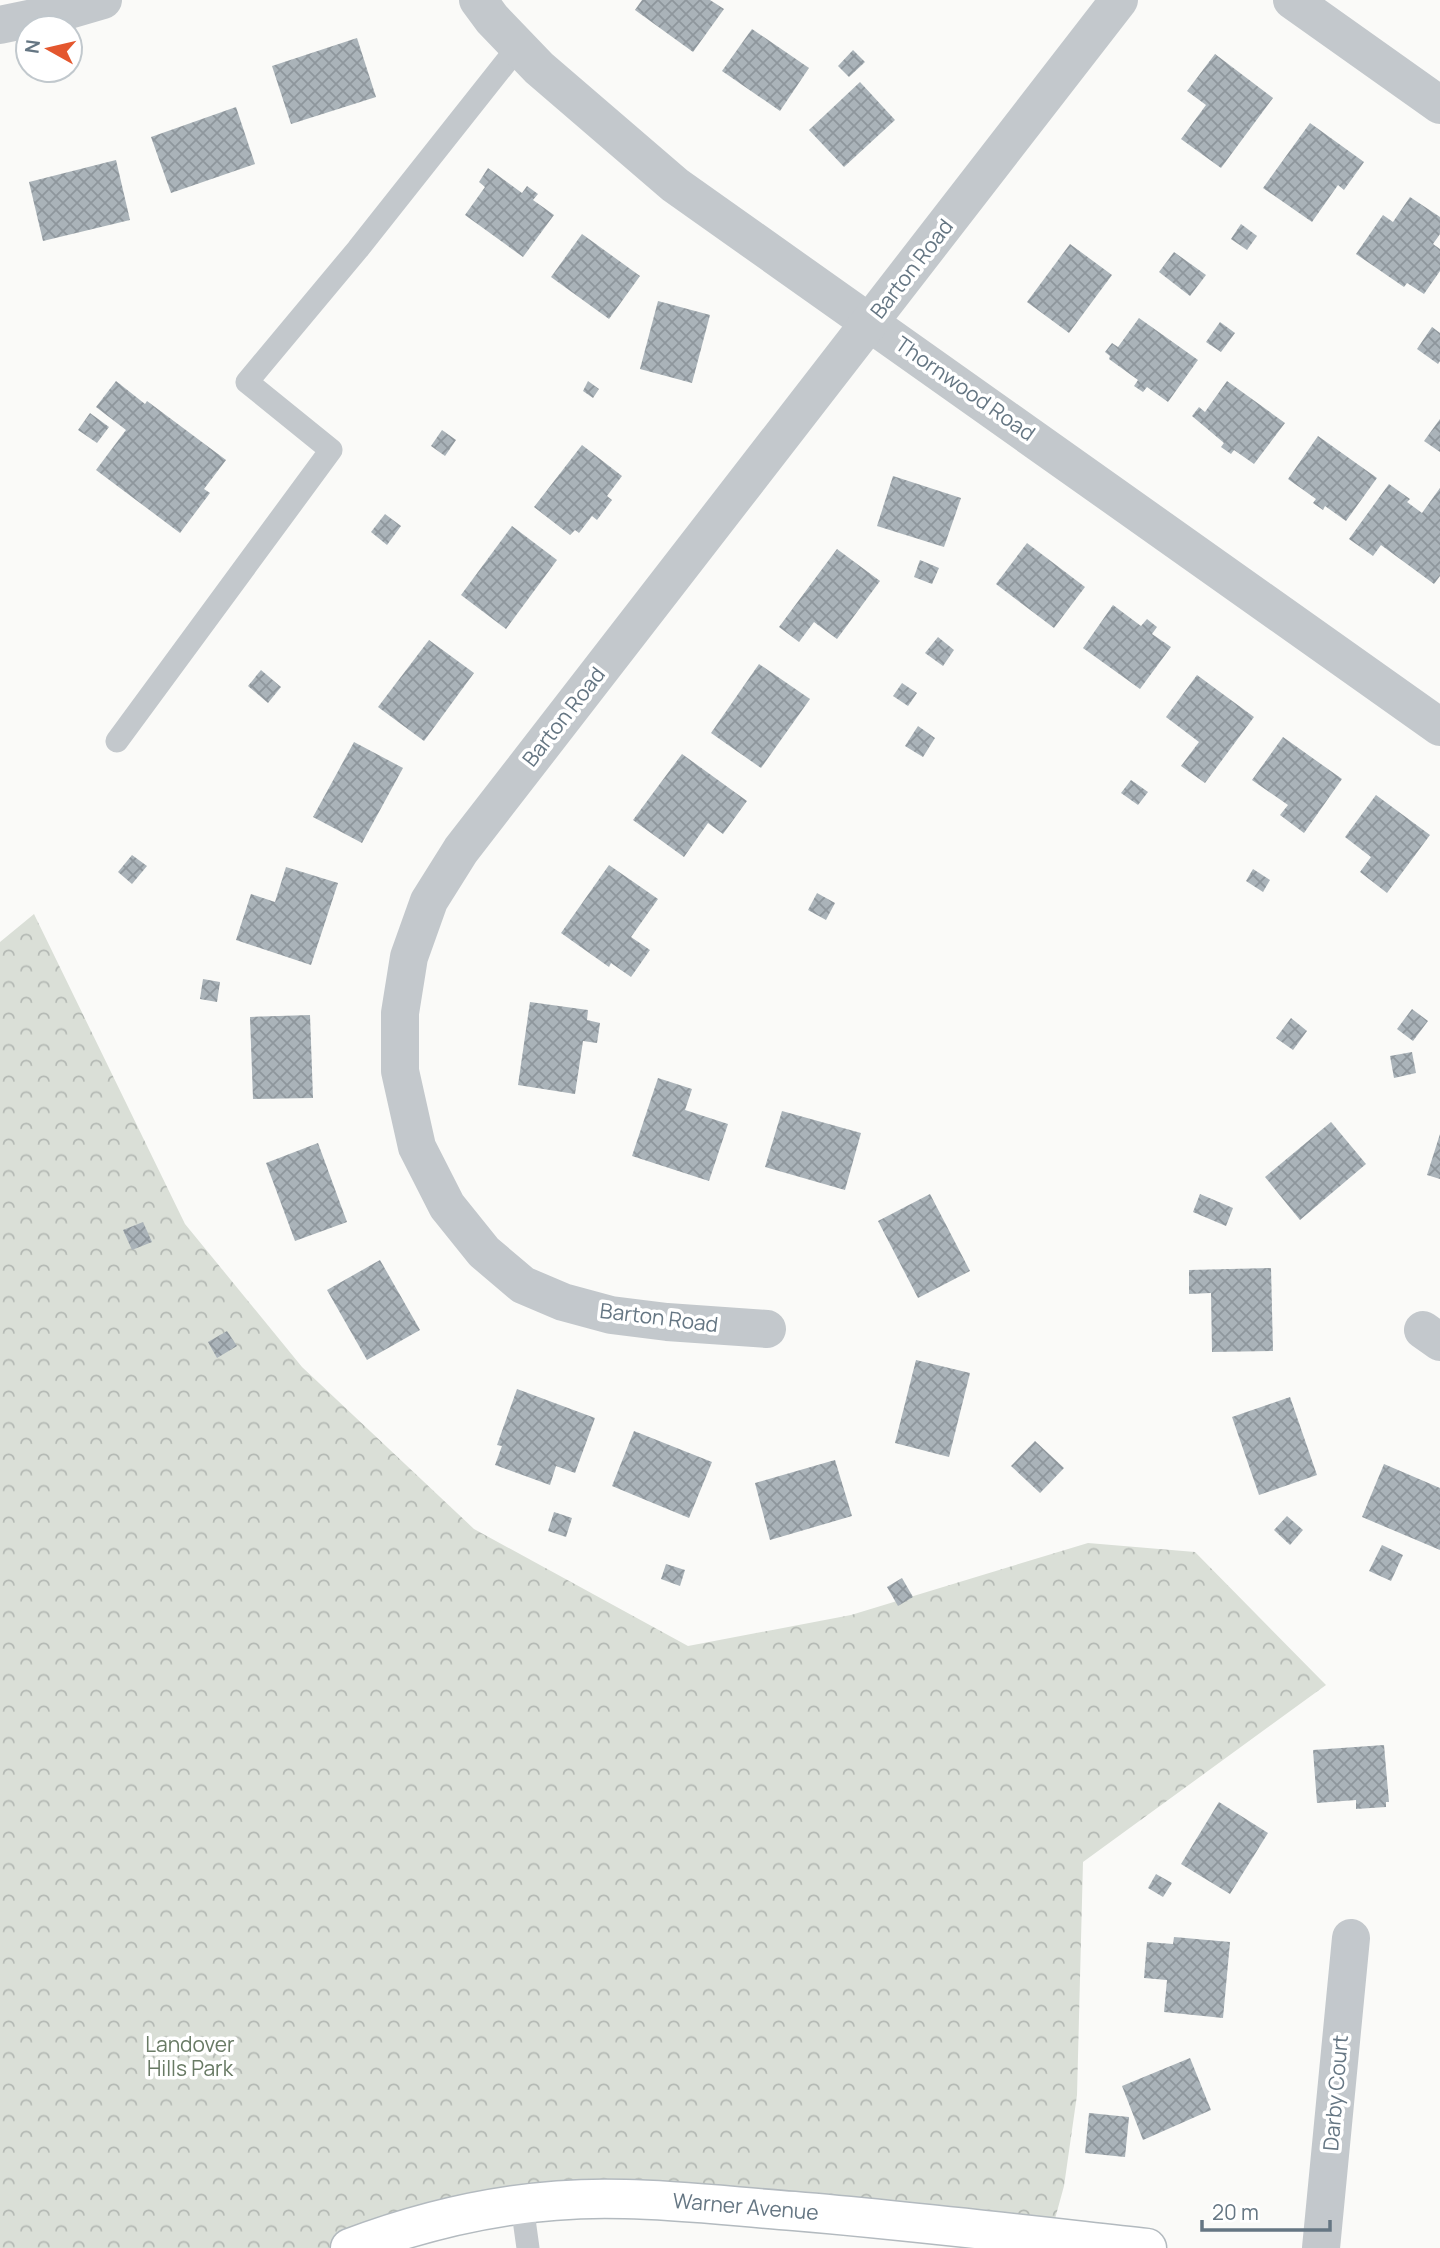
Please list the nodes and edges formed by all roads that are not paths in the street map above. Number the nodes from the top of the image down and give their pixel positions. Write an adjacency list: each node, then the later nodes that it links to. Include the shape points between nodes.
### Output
1 (103, 0): 5 (street)
2 (478, 0): 6 (street, Thornwood Road)
3 (1119, 0): 8 (street, Barton Road)
4 (1292, 0): 7 (street)
5 (0, 25)
6 (518, 47): 8 (street, Thornwood Road, via 676,185); 10 (lane, via 247,382 331,450)
7 (1440, 105)
8 (871, 322): 9 (street, Thornwood Road); 11 (street, Barton Road, via 461,850 429,901 409,957 400,1013 400,1071 417,1147 447,1206 484,1252 523,1285 611,1315)
9 (1440, 727)
10 (117, 741)
11 (767, 1329)
12 (1351, 1938): 18 (street, Darby Court)
13 (522, 2205): 14 (street, Warner Avenue, via 624,2199 859,2217); 15 (street, Warner Avenue, via 454,2216); 16 (lane)
14 (1011, 2241): 17 (street, Warner Avenue)
15 (350, 2248)
16 (528, 2248)
17 (1147, 2248)
18 (1321, 2248)

